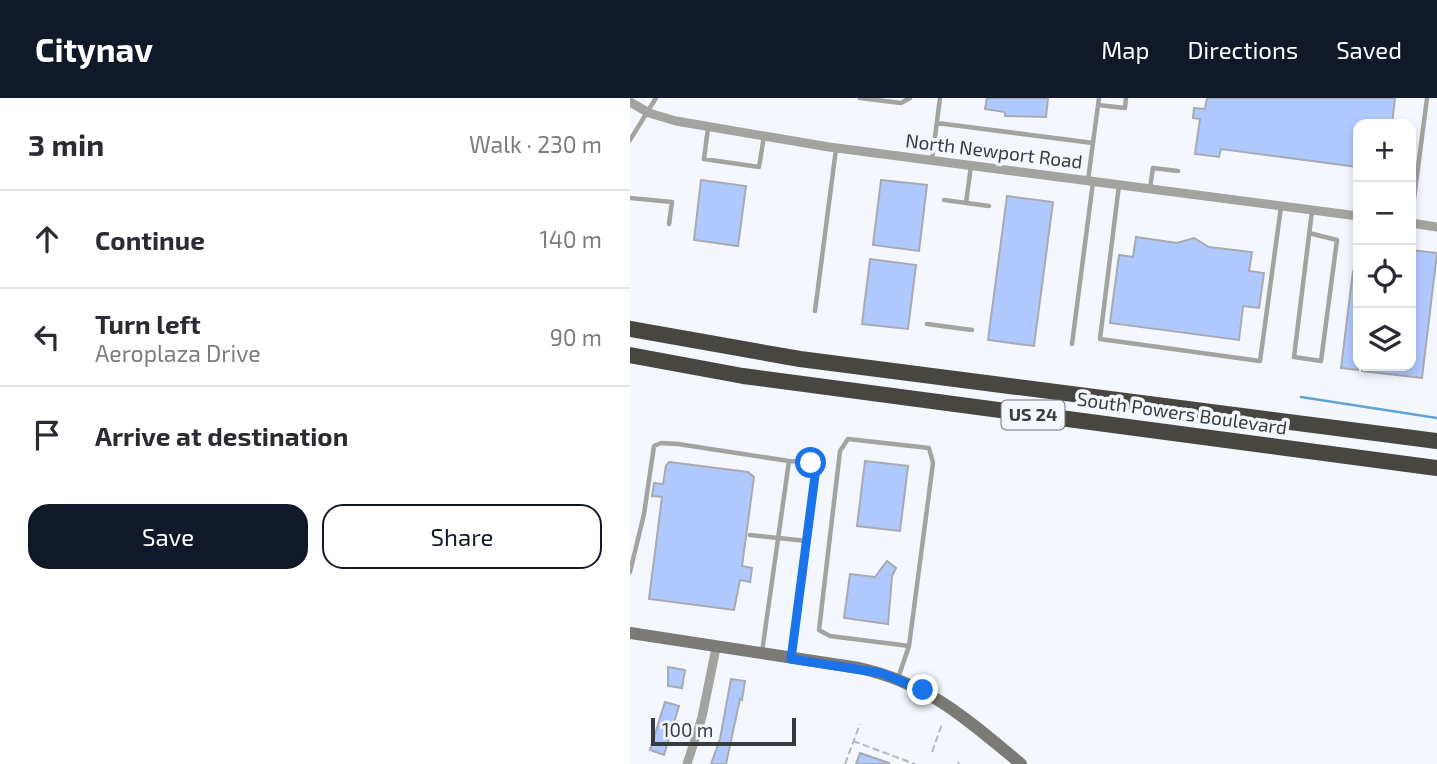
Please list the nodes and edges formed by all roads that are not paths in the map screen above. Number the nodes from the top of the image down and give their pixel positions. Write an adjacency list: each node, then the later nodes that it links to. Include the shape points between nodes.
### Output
1 (656, 98): 10 (lane)
2 (860, 98): 3 (lane, via 901,103)
3 (910, 98)
4 (940, 98): 11 (lane)
5 (1099, 98): 9 (lane)
6 (1126, 98): 9 (lane, via 1125,108)
7 (1427, 98): 21 (lane)
8 (630, 102): 10 (street, North Newport Road)
9 (1098, 105): 15 (lane)
10 (649, 113): 12 (street, North Newport Road); 14 (lane)
11 (937, 123): 15 (lane); 17 (lane)
12 (708, 127): 13 (street, North Newport Road); 13 (lane, via 704,159 759,167)
13 (764, 136): 16 (street, North Newport Road)
14 (630, 140)
15 (1093, 143): 20 (lane)
16 (836, 148): 17 (street, North Newport Road); 35 (lane)
17 (932, 161): 18 (street, North Newport Road)
18 (971, 166): 20 (street, North Newport Road); 26 (lane)
19 (1178, 172): 23 (lane, via 1153,168)
20 (1090, 181): 22 (street, North Newport Road); 39 (lane)
21 (1416, 184)
22 (1119, 185): 23 (street, North Newport Road); 28 (lane, via 1100,339 1260,361)
23 (1150, 189): 28 (street, North Newport Road)
24 (630, 198): 31 (lane, via 672,202)
25 (944, 200): 26 (lane)
26 (966, 203): 27 (lane)
27 (989, 206)
28 (1281, 206): 29 (street, North Newport Road)
29 (1312, 210): 30 (street, North Newport Road); 34 (lane)
30 (1353, 215)
31 (669, 224)
32 (1416, 224): 33 (street)
33 (1437, 227)
34 (1309, 233): 34 (lane, via 1337,240 1321,360 1294,357)
35 (815, 311)
36 (927, 324): 38 (lane)
37 (630, 329): 41 (highway, South Powers Boulevard / US 24, via 800,359)
38 (972, 330)
39 (1072, 344)
40 (630, 355): 43 (highway, South Powers Boulevard / US 24, via 757,378)
41 (1437, 441)
42 (789, 461): 45 (lane); 46 (lane, via 811,463 816,468); 47 (lane, via 678,444 654,446)
43 (1437, 468)
44 (750, 535): 45 (lane)
45 (778, 538): 46 (lane); 51 (lane)
46 (807, 541): 52 (lane)
47 (630, 572)
48 (630, 633): 50 (street)
49 (909, 646): 49 (lane, via 933,463 929,448 848,439 840,451 819,630 830,636); 53 (lane)
50 (716, 648): 51 (street); 54 (street)
51 (761, 655): 52 (street)
52 (791, 659): 53 (street)
53 (898, 678): 55 (street, via 942,701)
54 (687, 764)
55 (1021, 764)

